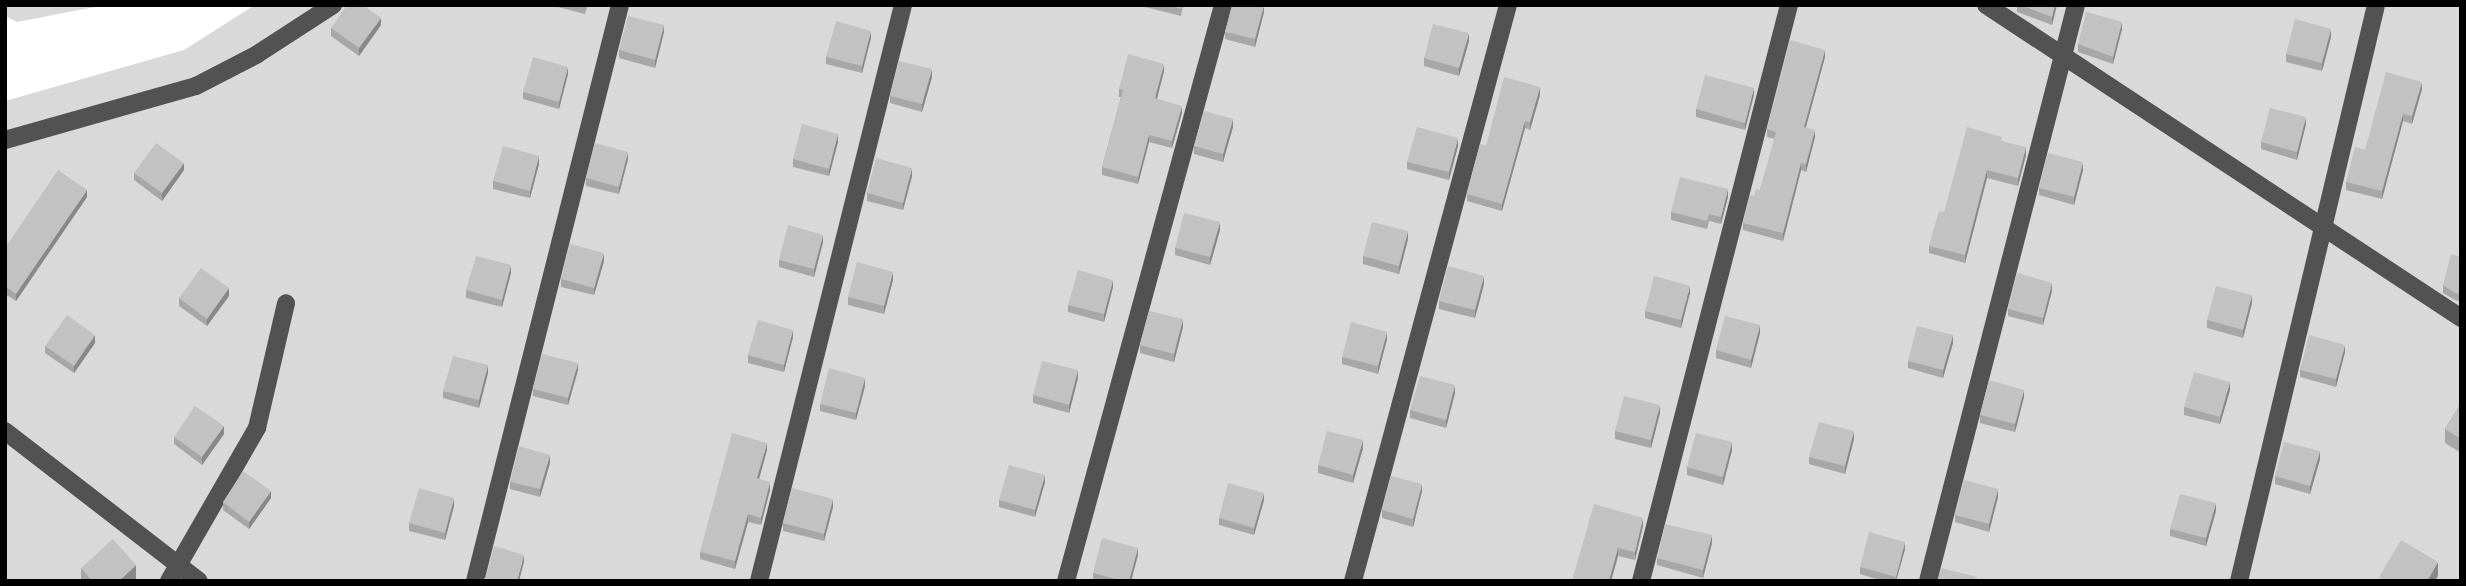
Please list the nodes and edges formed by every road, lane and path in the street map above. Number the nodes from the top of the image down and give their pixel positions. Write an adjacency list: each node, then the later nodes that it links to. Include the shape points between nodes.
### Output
1 (333, 5): 11 (street, via 256,55 196,86)
2 (620, 5): 19 (street)
3 (903, 5): 20 (street)
4 (1223, 5): 21 (street)
5 (1508, 5): 22 (street)
6 (1789, 5): 23 (street)
7 (1986, 5): 10 (street)
8 (2076, 5): 10 (street)
9 (2376, 5): 12 (street)
10 (2063, 54): 12 (street); 24 (street)
11 (5, 140)
12 (2323, 228): 14 (street); 25 (street)
13 (286, 303): 16 (street, via 257,428)
14 (2461, 318)
15 (5, 431): 16 (street)
16 (178, 564): 17 (street); 18 (street)
17 (169, 581)
18 (199, 581)
19 (475, 581)
20 (759, 581)
21 (1066, 581)
22 (1353, 581)
23 (1641, 581)
24 (1928, 581)
25 (2239, 581)

